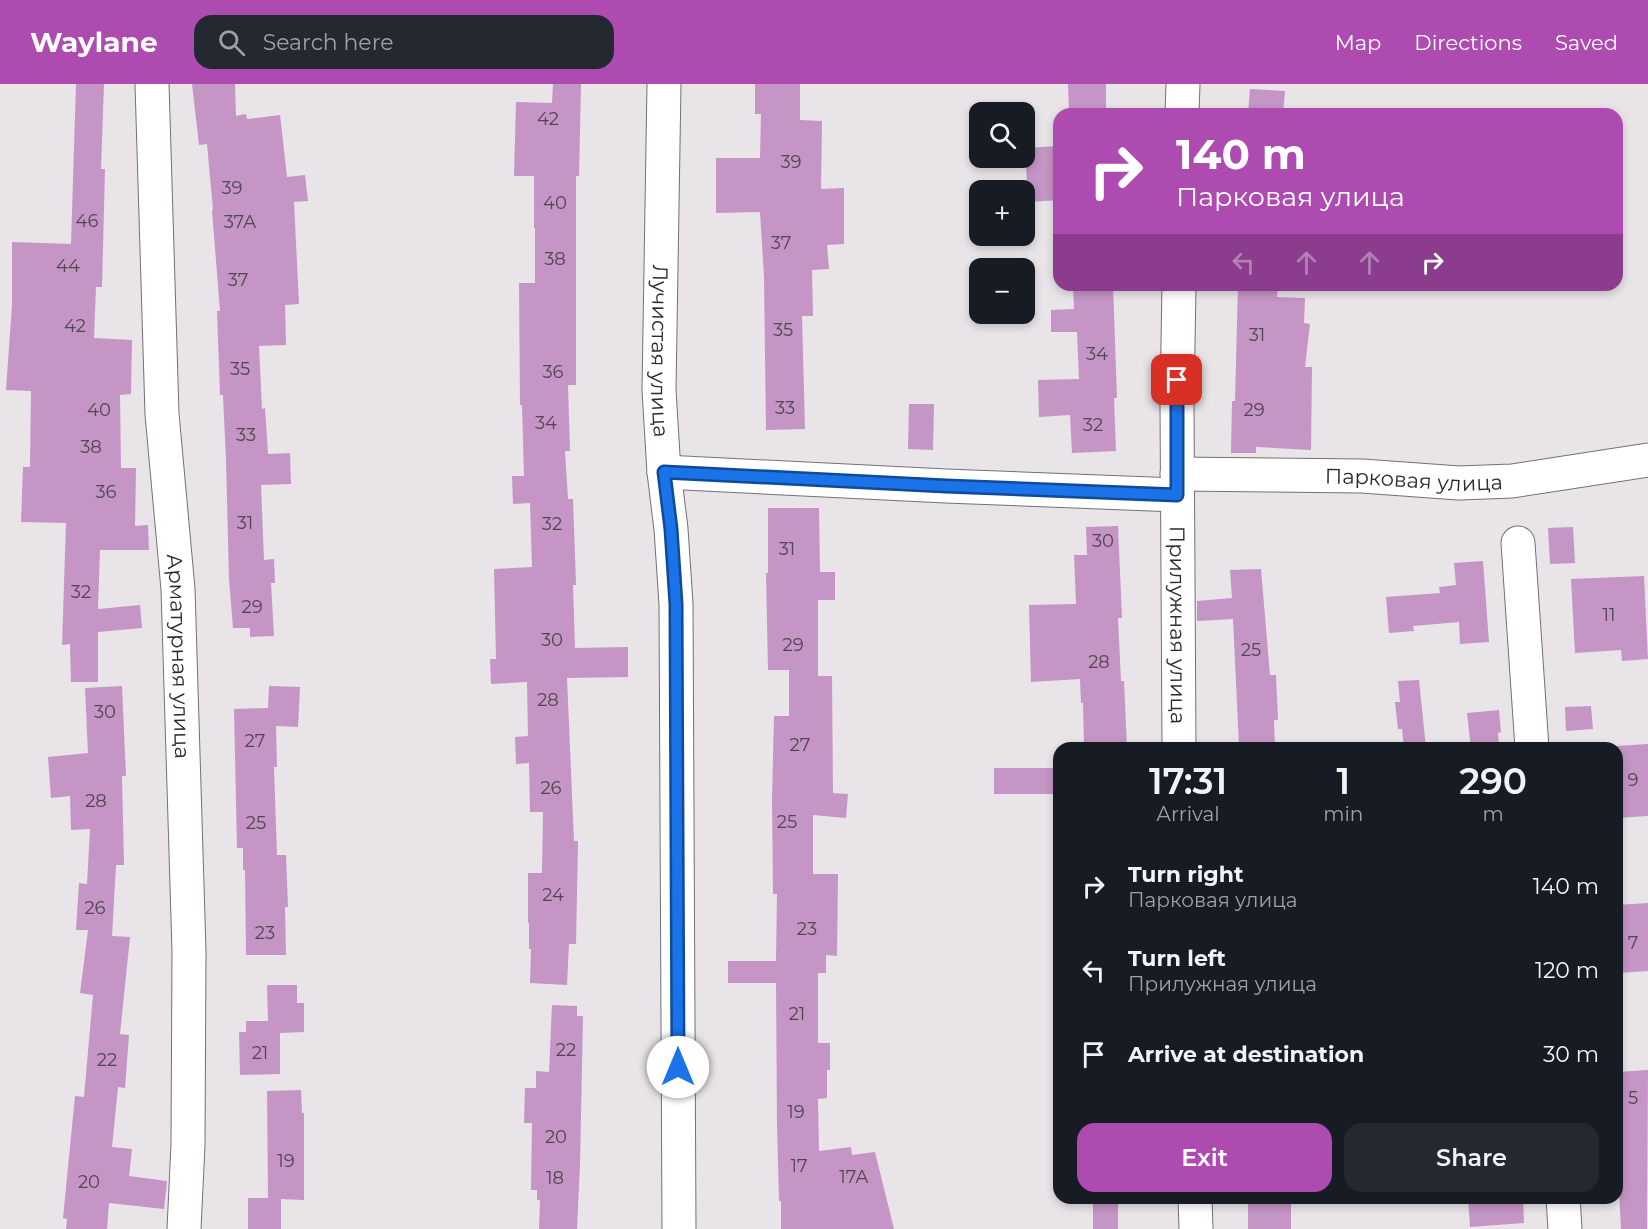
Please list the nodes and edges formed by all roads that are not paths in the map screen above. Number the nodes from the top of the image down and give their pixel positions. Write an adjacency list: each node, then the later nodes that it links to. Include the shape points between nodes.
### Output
1 (152, 84): 14 (street, Арматурная улица, via 162,414 178,589 189,939)
2 (664, 84): 7 (street, Лучистая улица, via 659,390)
3 (1183, 84): 4 (street)
4 (1182, 108)
5 (1179, 291): 8 (street, Прилужная улица)
6 (1648, 460): 8 (street, Парковая улица, via 1512,481 1459,483 1362,476)
7 (664, 472): 8 (street, Парковая улица, via 946,486); 15 (street, Лучистая улица, via 676,604)
8 (1177, 484): 10 (street, Прилужная улица)
9 (1518, 543): 11 (street)
10 (1179, 742)
11 (1532, 742)
12 (1195, 1204): 16 (street)
13 (1563, 1204): 17 (street)
14 (184, 1229)
15 (679, 1229)
16 (1196, 1229)
17 (1565, 1229)

